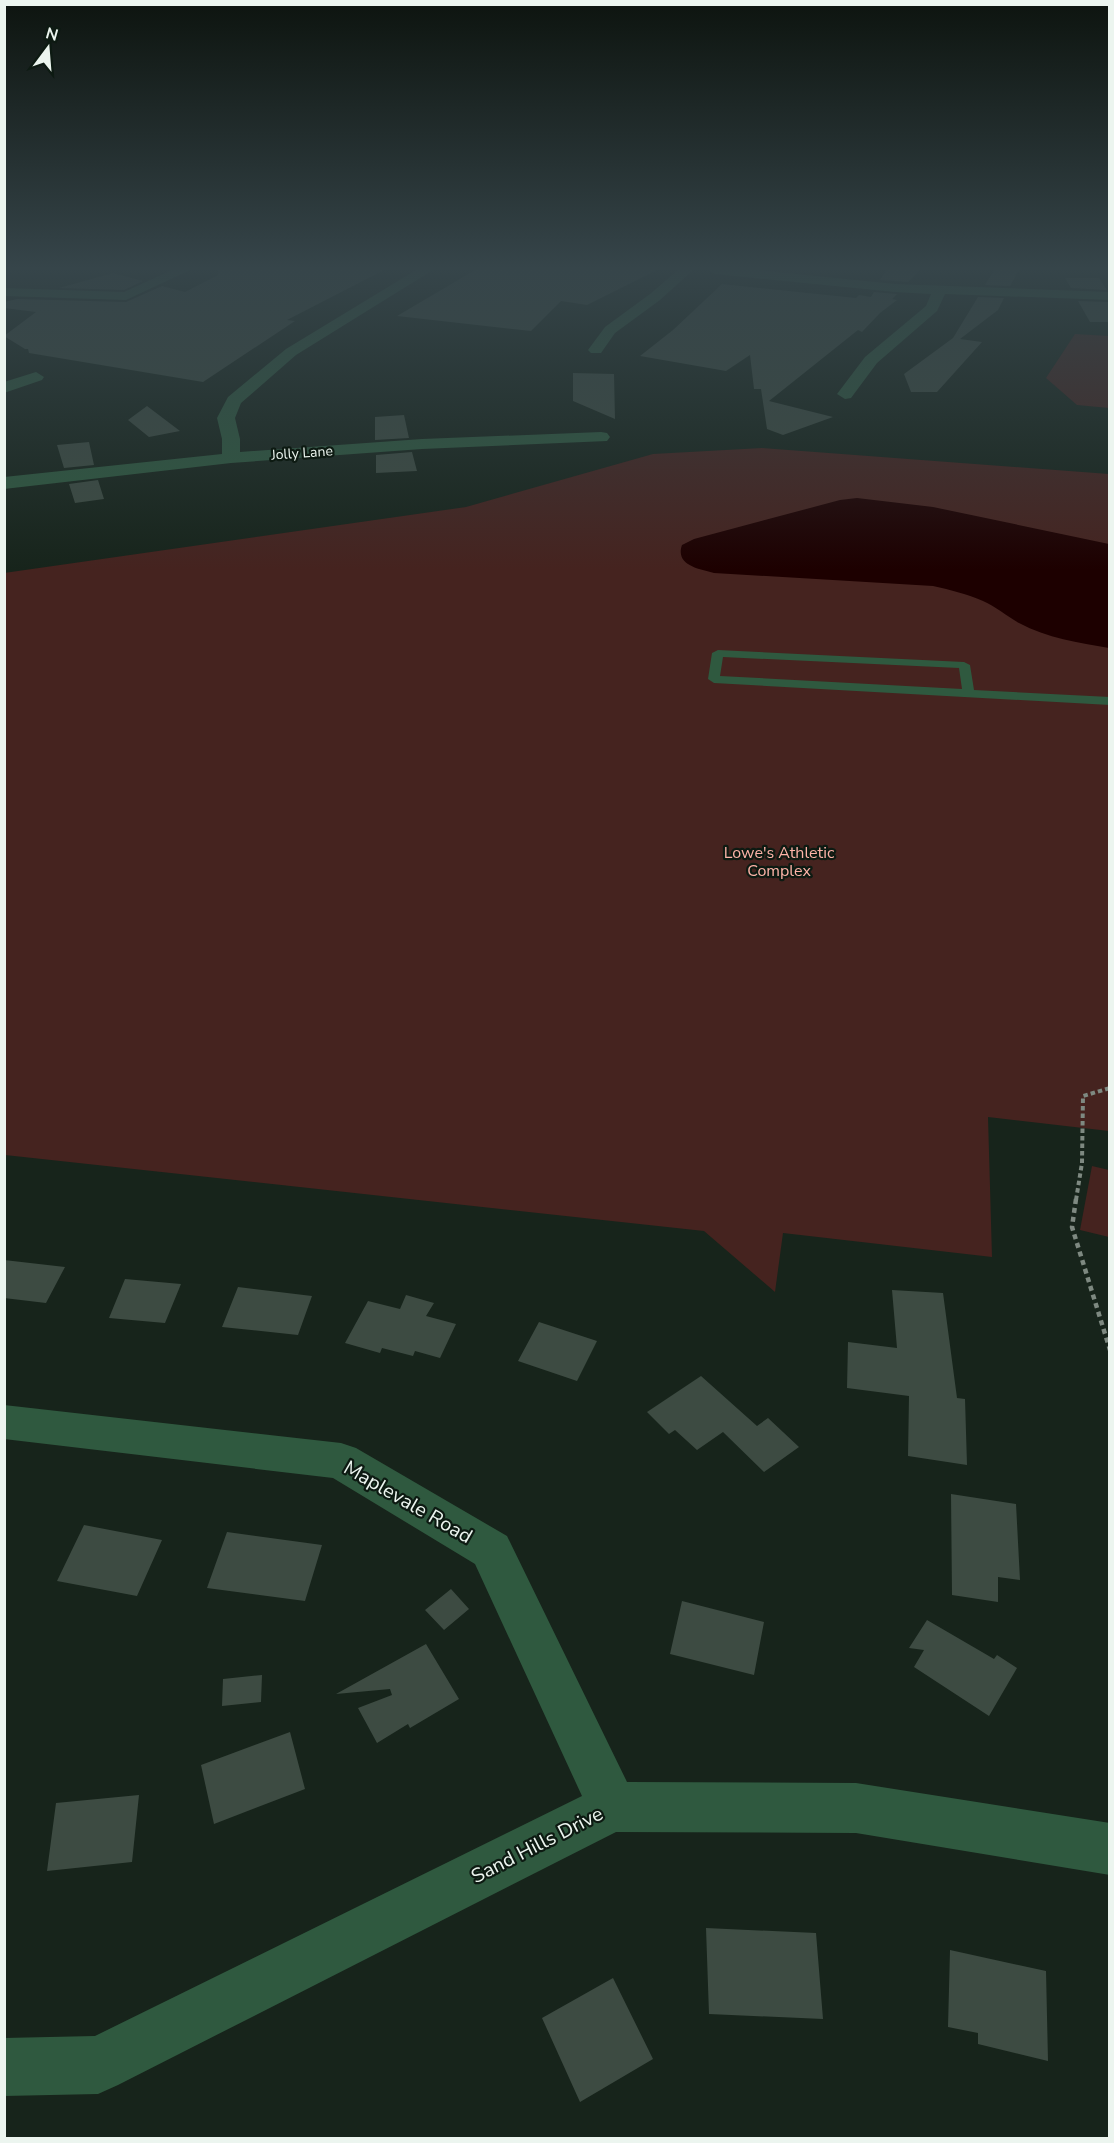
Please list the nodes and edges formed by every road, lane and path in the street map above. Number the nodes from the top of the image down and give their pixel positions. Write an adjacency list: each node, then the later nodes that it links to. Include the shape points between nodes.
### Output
1 (268, 370): 7 (street, via 234,401 226,418)
2 (864, 370): 5 (street)
3 (36, 377): 4 (street)
4 (4, 388)
5 (845, 394)
6 (602, 437): 7 (street, Jolly Lane, via 422,444)
7 (231, 458): 8 (street, Jolly Lane)
8 (4, 483)
9 (969, 693): 9 (lane, via 964,665 953,664 718,653 714,679); 10 (lane)
10 (1110, 701)
11 (1110, 1088): 12 (path, via 1083,1096 1082,1163 1072,1227)
12 (1110, 1350)
13 (4, 1422): 14 (street, Maplevale Road, via 341,1461 491,1550)
14 (613, 1807): 15 (street, Sand Hills Drive, via 856,1808); 16 (street, Sand Hills Drive, via 98,2066)
15 (1110, 1849)
16 (4, 2067)

